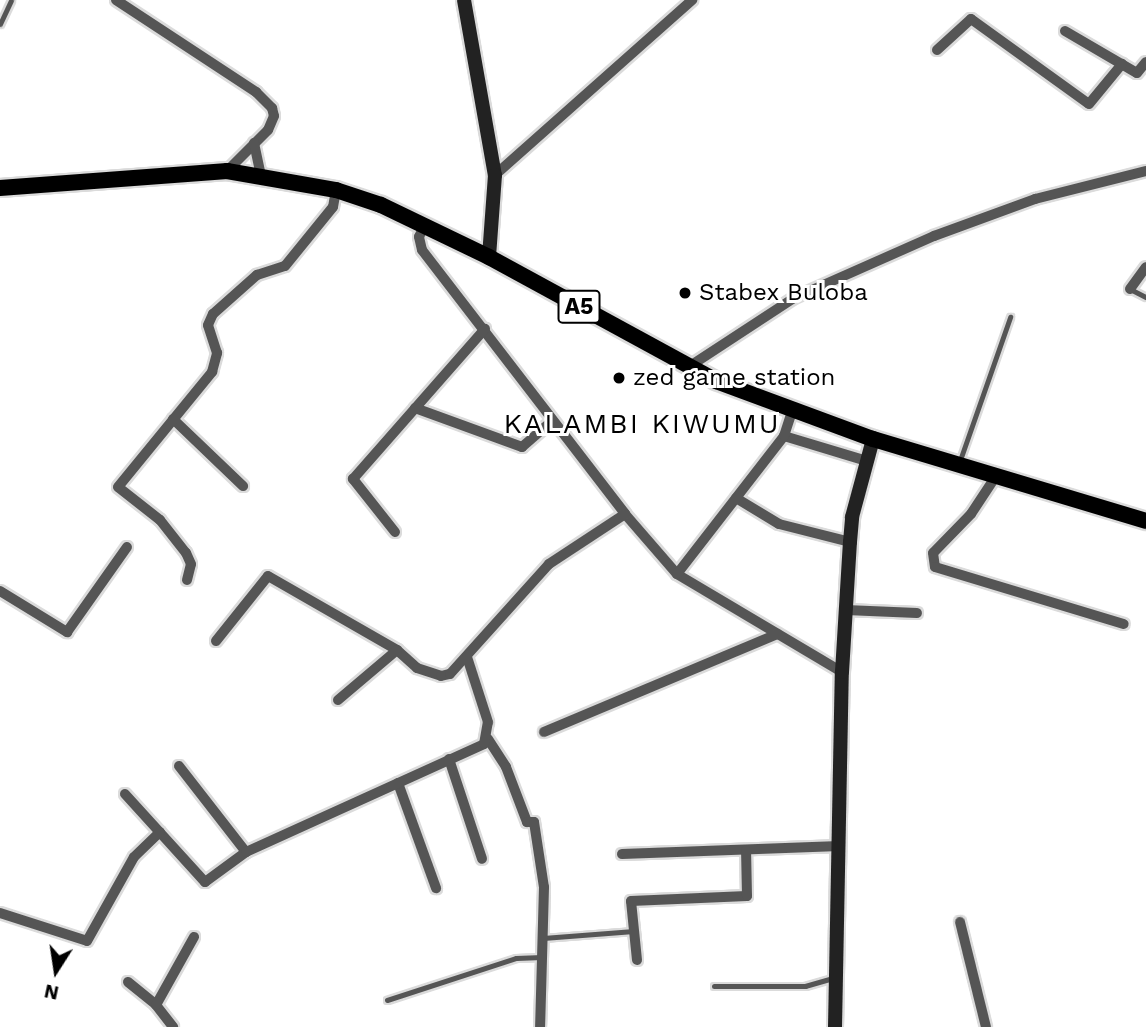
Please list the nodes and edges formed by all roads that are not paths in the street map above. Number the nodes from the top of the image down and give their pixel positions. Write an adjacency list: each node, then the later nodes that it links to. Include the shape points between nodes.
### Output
1 (11, 0): 5 (lane)
2 (117, 0): 10 (street, via 256,92 272,108 272,122)
3 (464, 0): 14 (street)
4 (692, 0): 14 (street)
5 (0, 24)
6 (1065, 32): 9 (street)
7 (937, 50): 9 (street, via 971,19 1089,104)
8 (1146, 62): 9 (street, via 1136,73)
9 (1122, 64)
10 (254, 143): 11 (street); 13 (street)
11 (227, 171): 13 (main road, A5); 15 (main road, A5)
12 (1146, 171): 24 (street, via 1035,199 934,236 794,298)
13 (261, 175): 16 (main road, A5)
14 (495, 175): 18 (street)
15 (0, 188)
16 (336, 190): 17 (main road, A5); 27 (street, via 333,207 285,266 257,275 209,320 216,362)
17 (425, 225): 18 (main road, A5); 23 (street, via 419,237 422,250)
18 (489, 257): 24 (main road, A5)
19 (1146, 267): 20 (street)
20 (1130, 289): 21 (lane)
21 (1146, 297)
22 (1010, 317): 32 (lane)
23 (485, 329): 25 (street); 28 (street)
24 (687, 369): 26 (main road, A5)
25 (415, 408): 28 (street, via 522,447); 38 (street, via 353,479)
26 (792, 411): 29 (street); 30 (main road, A5)
27 (173, 419): 34 (street); 42 (street, via 118,487 160,520 186,553 191,564)
28 (552, 421): 36 (street)
29 (784, 436): 31 (street); 35 (street)
30 (873, 439): 31 (street); 32 (main road, A5)
31 (867, 461): 39 (street)
32 (959, 465): 33 (main road, A5)
33 (996, 476): 37 (main road, A5); 46 (street, via 971,514 933,552 935,567)
34 (243, 486)
35 (736, 498): 39 (street, via 779,524); 41 (street)
36 (625, 514): 41 (street); 50 (street, via 549,564)
37 (1146, 521)
38 (395, 532)
39 (850, 542): 44 (street)
40 (127, 547): 43 (street, via 67,632)
41 (677, 574): 47 (street)
42 (187, 580)
43 (0, 592)
44 (846, 610): 45 (street); 51 (street)
45 (917, 613)
46 (1124, 624)
47 (777, 634): 51 (street); 53 (street)
48 (216, 641): 49 (street, via 268,576)
49 (397, 650): 50 (street, via 417,668 442,676); 52 (street)
50 (467, 657): 54 (street, via 488,722)
51 (842, 672): 60 (street)
52 (338, 700)
53 (544, 732)
54 (488, 739): 55 (street); 70 (street, via 506,767 527,822 534,822 544,887)
55 (449, 760): 57 (street); 64 (street)
56 (179, 766): 62 (street)
57 (398, 783): 62 (street); 65 (street)
58 (125, 794): 59 (street)
59 (160, 832): 62 (street, via 205,882); 66 (street, via 134,857 86,941)
60 (839, 846): 61 (street); 73 (street)
61 (746, 850): 63 (street); 68 (street, via 747,896 631,901)
62 (246, 852)
63 (622, 854)
64 (482, 859)
65 (436, 888)
66 (0, 913)
67 (960, 922): 81 (street)
68 (634, 931): 70 (lane); 72 (street)
69 (194, 937): 77 (street)
70 (542, 938): 71 (street)
71 (542, 957): 76 (lane, via 516,958); 79 (street)
72 (637, 960)
73 (836, 977): 75 (lane, via 805,986); 80 (street)
74 (128, 982): 77 (street)
75 (714, 986)
76 (387, 1000)
77 (156, 1005): 78 (street)
78 (173, 1027)
79 (540, 1027)
80 (835, 1027)
81 (986, 1027)

